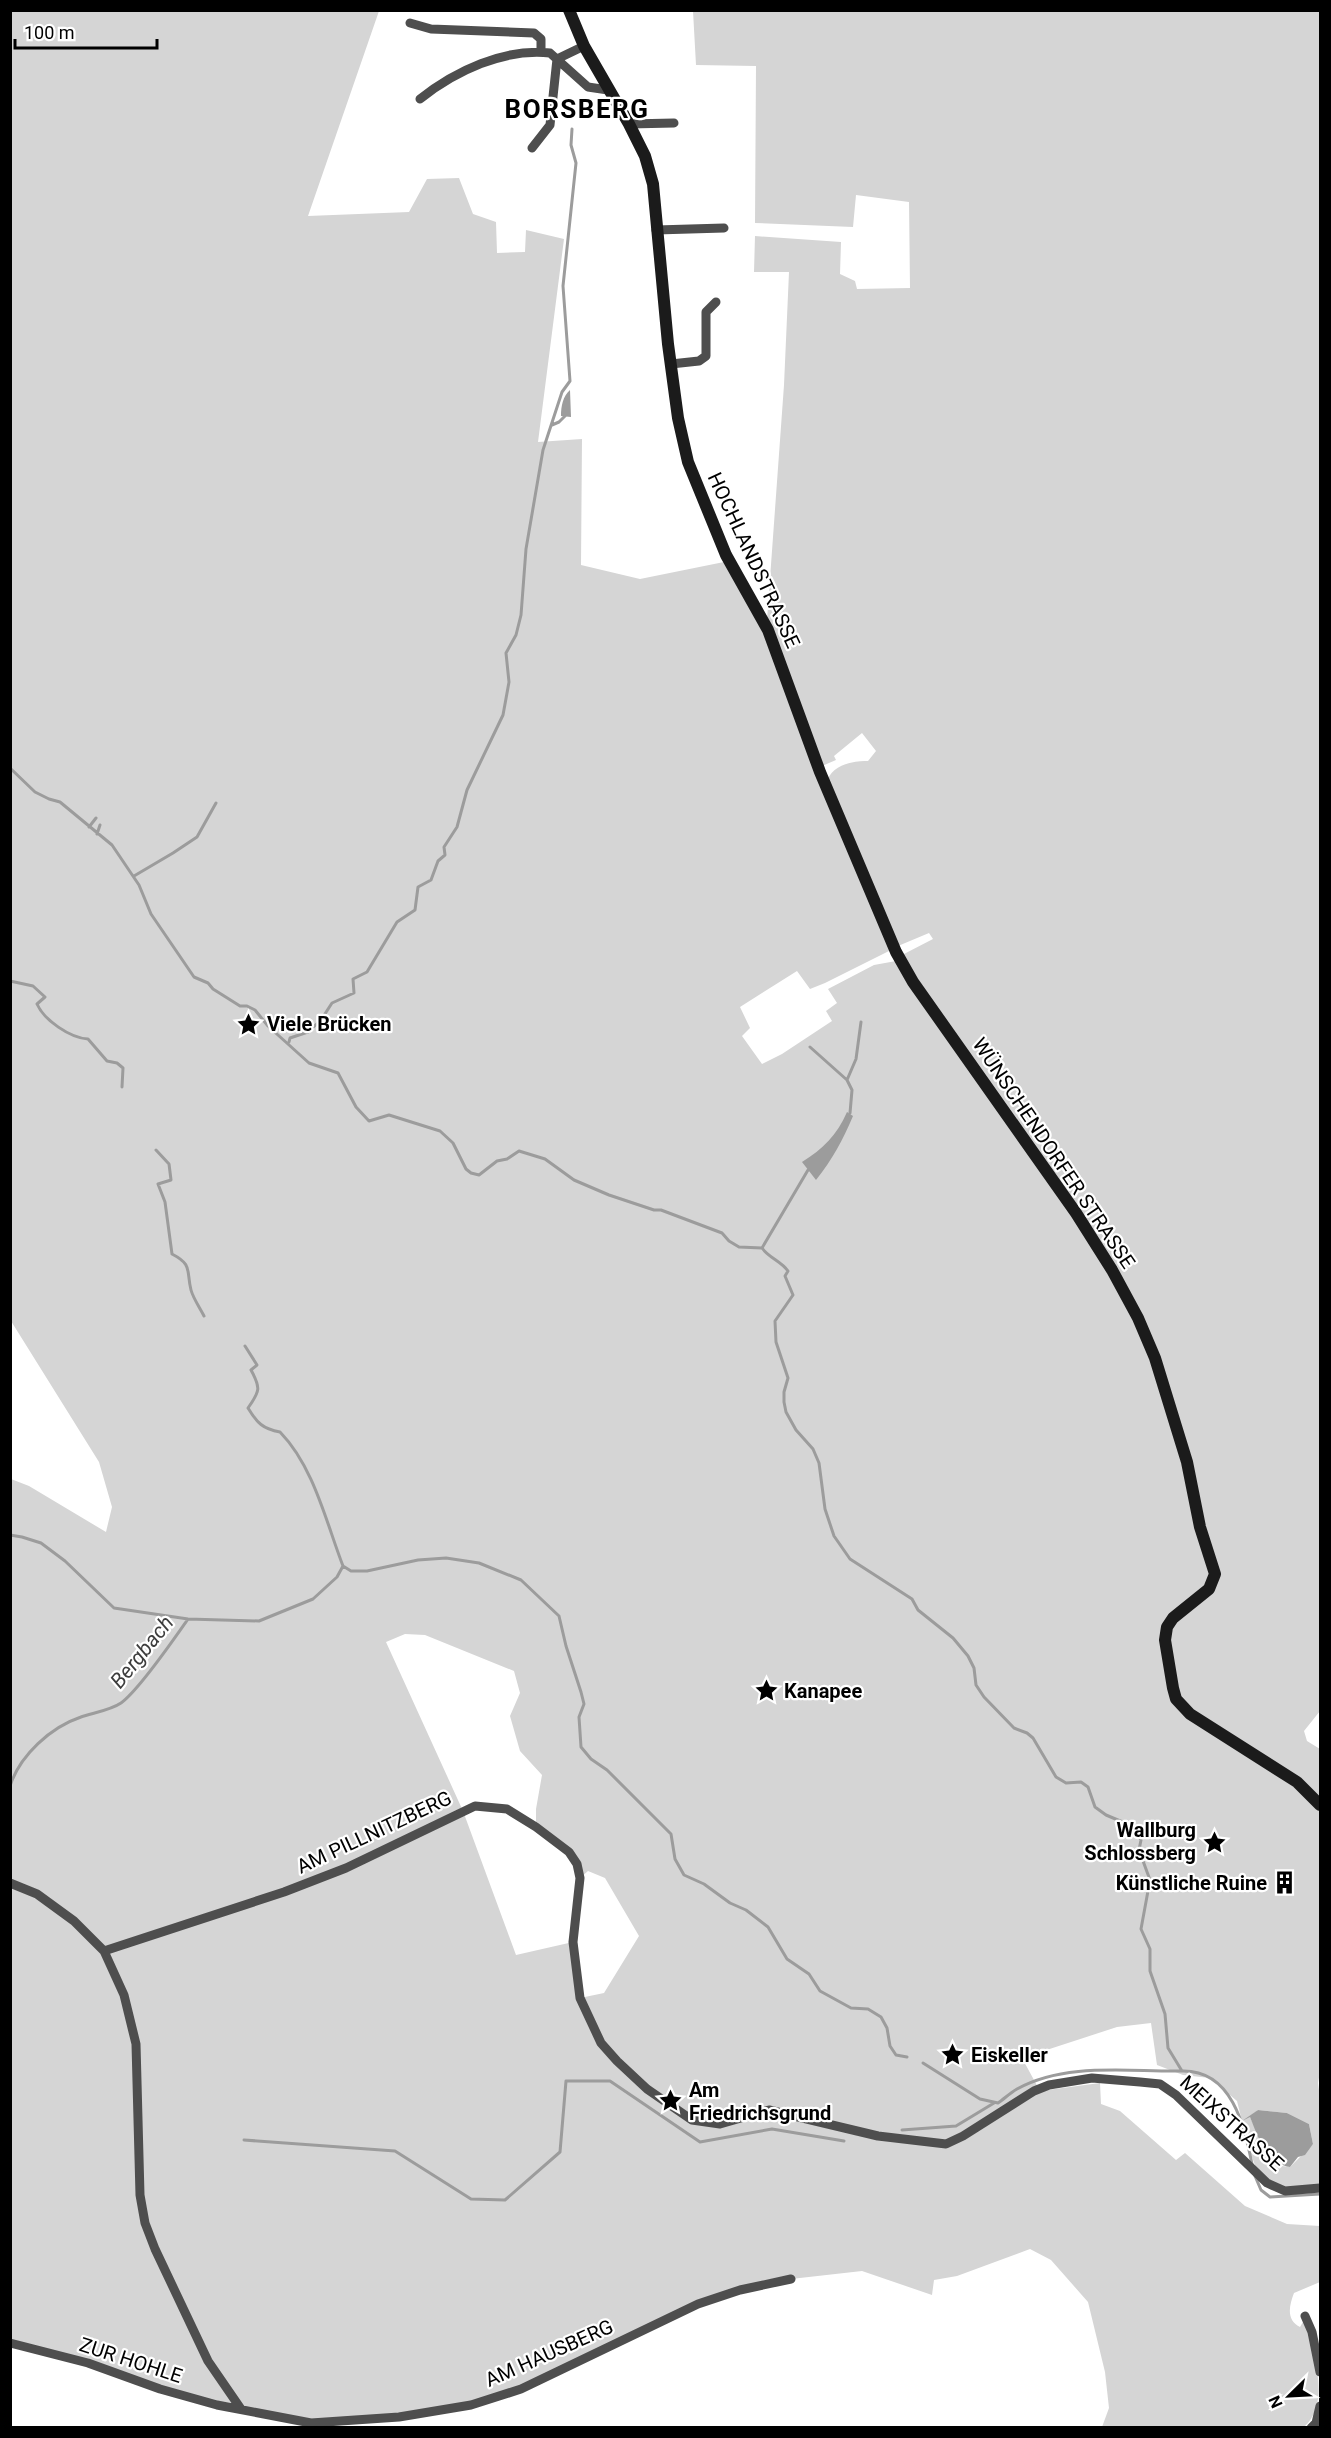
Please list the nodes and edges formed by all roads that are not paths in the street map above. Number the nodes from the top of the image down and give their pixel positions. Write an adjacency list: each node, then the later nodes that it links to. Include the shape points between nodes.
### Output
1 (569, 10): 3 (street, HOCHLANDSTRASSE)
2 (410, 23): 4 (street, via 431,29 534,33 541,39)
3 (584, 46): 5 (street); 6 (street, HOCHLANDSTRASSE)
4 (541, 52): 5 (street); 7 (street, via 508,54 441,82)
5 (557, 59): 6 (street, via 588,87); 12 (street, via 550,125)
6 (608, 90): 11 (street, HOCHLANDSTRASSE)
7 (420, 99)
8 (662, 112): 9 (street)
9 (662, 123): 10 (street); 11 (street)
10 (674, 123)
11 (629, 124): 14 (street, HOCHLANDSTRASSE, via 653,184)
12 (532, 148)
13 (724, 228): 14 (street)
14 (657, 230): 16 (street, HOCHLANDSTRASSE)
15 (717, 302): 16 (street, via 705,316 706,356 699,362)
16 (671, 364): 17 (street, HOCHLANDSTRASSE, via 688,462 726,555)
17 (782, 665): 18 (street, WÜNSCHENDORFER STRASSE, via 820,772 896,952 913,982 1082,1222 1138,1318 1155,1358 1215,1574 1209,1589 1167,1627 1168,1662 1176,1700 1190,1714 1297,1782)
18 (1320, 1805)
19 (10, 1883): 20 (street, via 38,1894)
20 (104, 1951): 21 (street, AM PILLNITZBERG, via 346,1868 475,1806 507,1809 569,1852 576,1864 580,1878 573,1942 580,1998 601,2043 647,2089 692,2120 720,2124 769,2110 878,2136 946,2144); 28 (street, via 124,1995 136,2044 140,2195 145,2223 208,2361)
21 (1016, 2101): 22 (street, MEIXSTRASSE, via 1049,2085 1092,2078 1160,2084 1267,2183 1285,2191)
22 (1320, 2188)
23 (791, 2279): 28 (street, AM HAUSBERG, via 698,2304 521,2389 471,2405 399,2417 311,2423)
24 (1305, 2316): 26 (street)
25 (10, 2343): 28 (street, ZUR HOHLE, via 88,2362 160,2389)
26 (1320, 2372)
27 (1320, 2406): 29 (street, via 1316,2423)
28 (241, 2409)
29 (1311, 2427)

